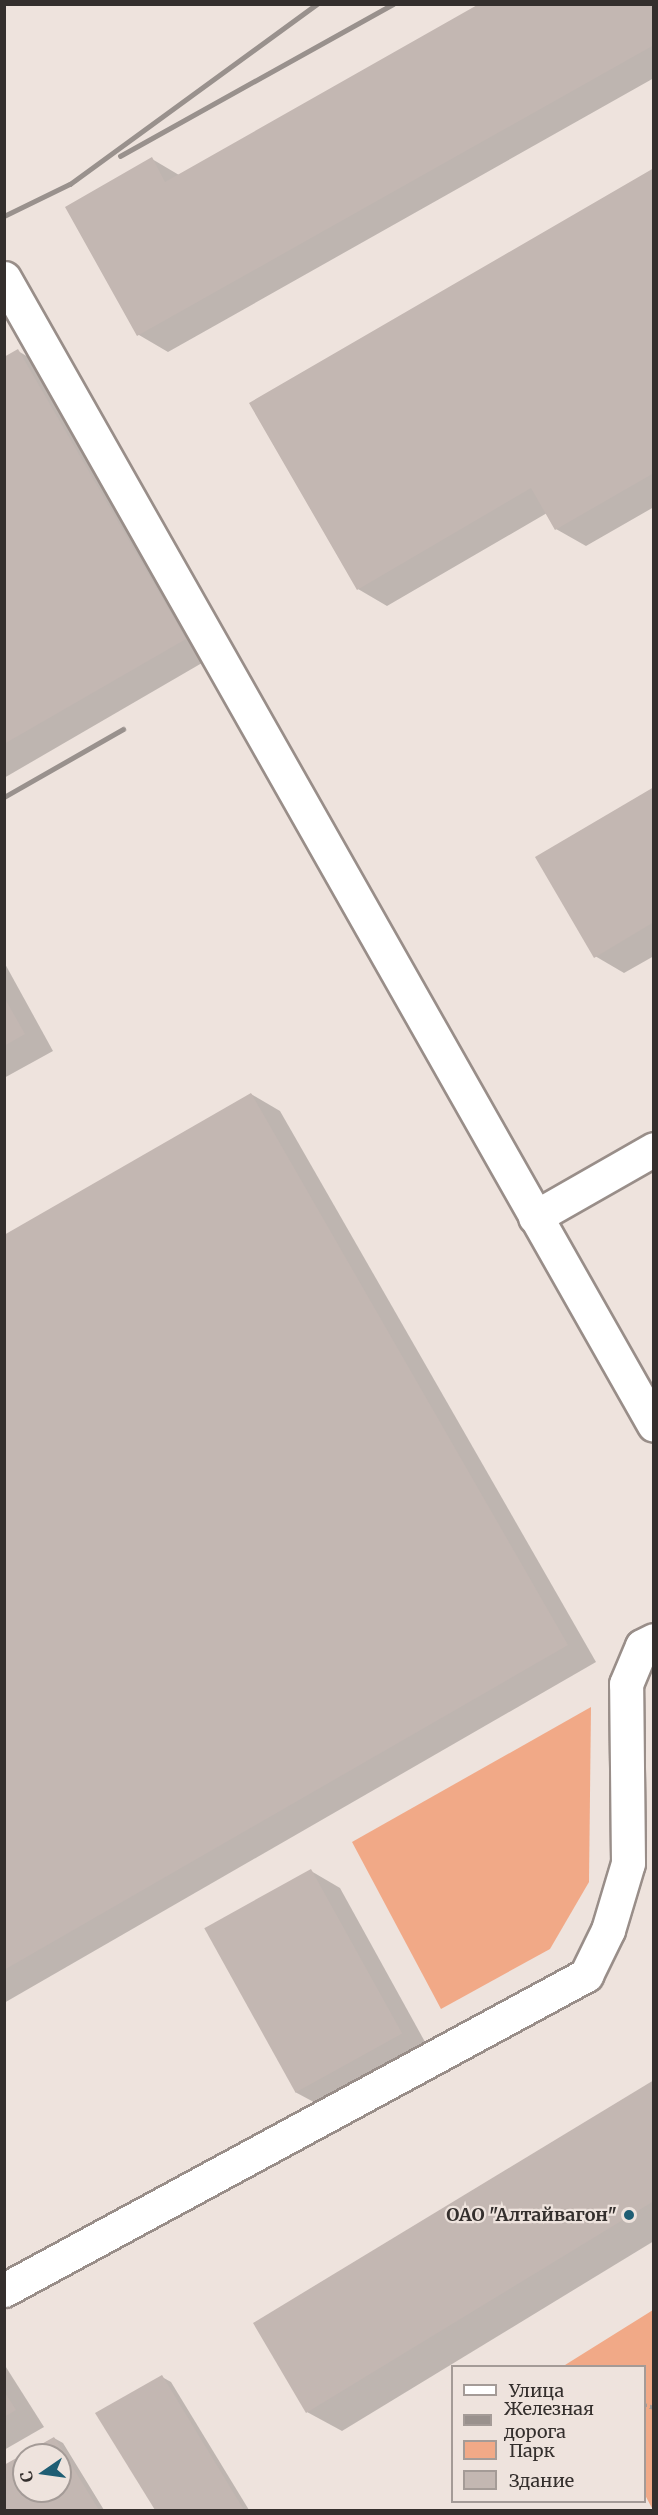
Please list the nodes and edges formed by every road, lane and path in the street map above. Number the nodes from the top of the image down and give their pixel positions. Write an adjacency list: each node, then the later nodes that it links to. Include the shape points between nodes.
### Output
1 (4, 278): 3 (lane)
2 (654, 1149): 3 (lane)
3 (535, 1217): 4 (lane)
4 (654, 1425)
5 (654, 1640): 6 (lane, via 642,1646 626,1684 628,1863 608,1930 586,1975)
6 (4, 2290)

